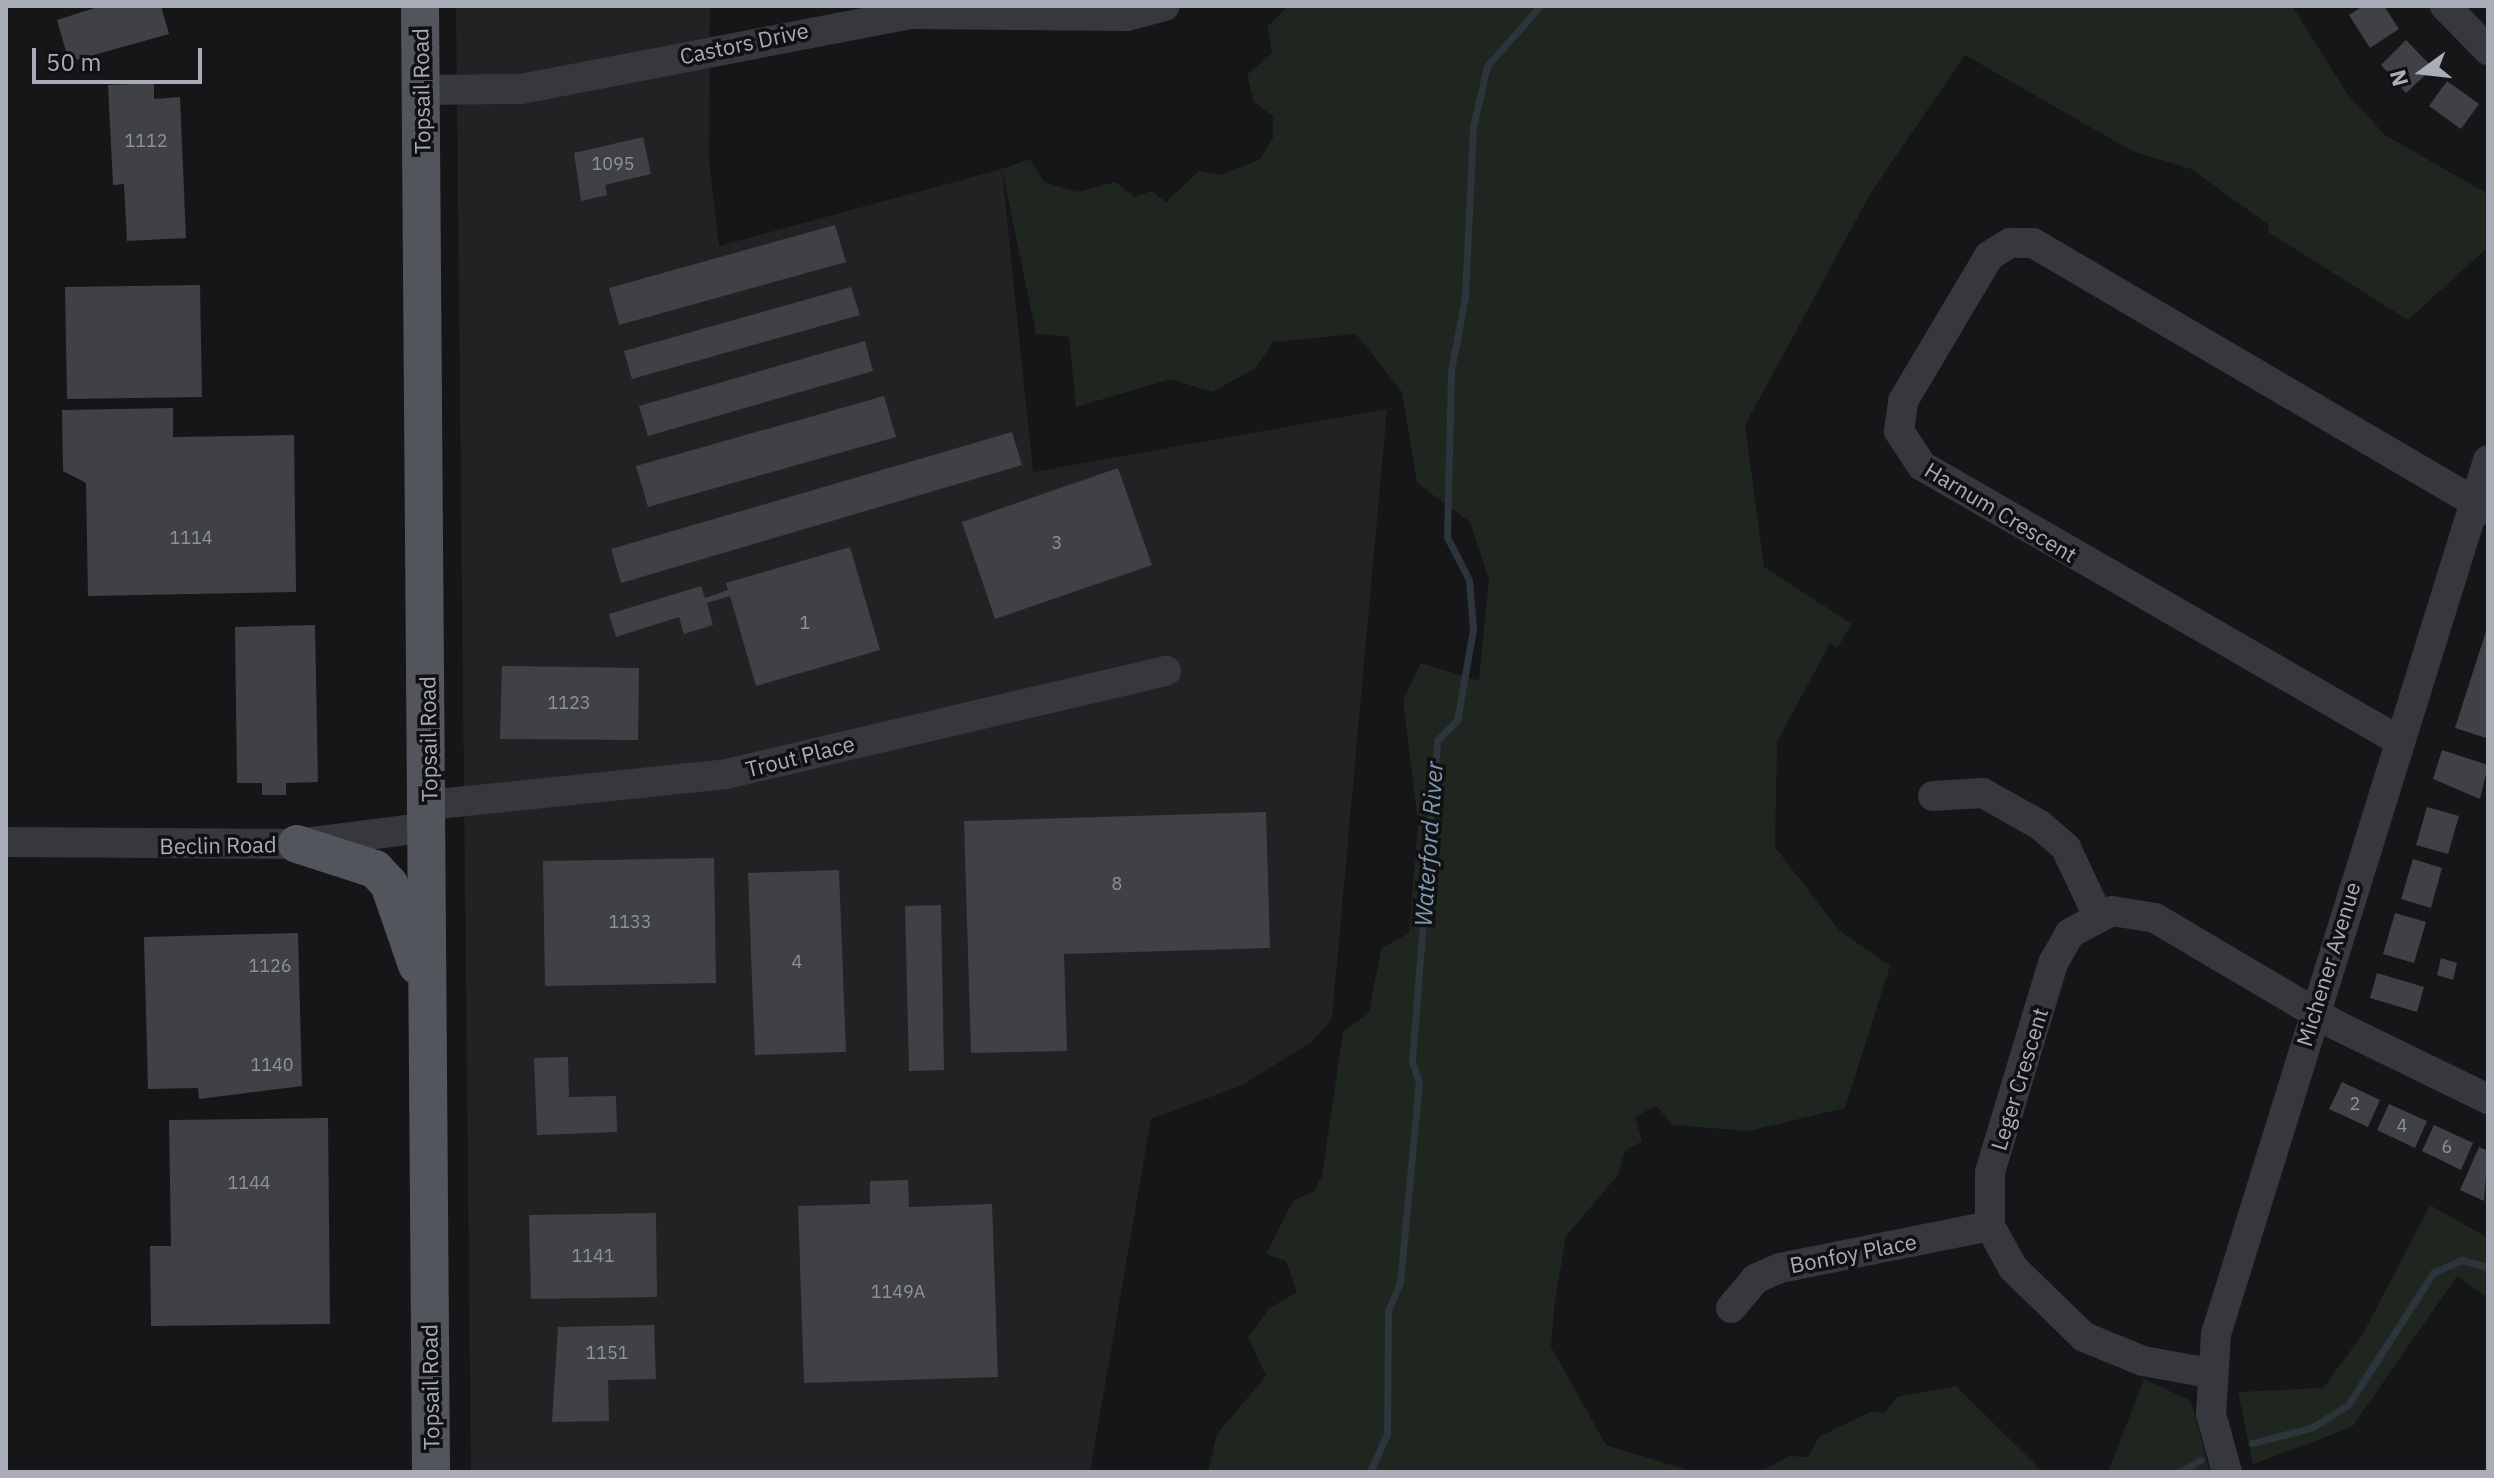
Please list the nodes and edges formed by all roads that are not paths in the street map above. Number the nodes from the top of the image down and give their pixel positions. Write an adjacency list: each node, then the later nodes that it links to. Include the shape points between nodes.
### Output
1 (420, 6): 6 (main road, Topsail Road)
2 (1165, 6): 4 (street, Castors Drive, via 1127,16)
3 (2445, 6): 5 (street)
4 (841, 14): 6 (street, Castors Drive, via 521,89)
5 (2488, 50)
6 (421, 90): 12 (main road, Topsail Road)
7 (2488, 460): 8 (street, Michener Avenue)
8 (2480, 505): 10 (street, Michener Avenue); 10 (street, Harnum Crescent, via 2033,243 2010,243 1989,256 1899,414 1903,444 1922,466)
9 (1166, 671): 12 (street, Trout Place, via 726,774)
10 (2398, 740): 17 (street, Michener Avenue)
11 (1933, 796): 15 (street, via 1983,793 2040,825 2066,848)
12 (429, 816): 14 (street, Beclin Road); 16 (main road, Topsail Road)
13 (6, 842): 14 (street, Beclin Road)
14 (297, 844): 16 (main road, via 354,858 389,884)
15 (2097, 914): 17 (street, via 2155,918); 19 (street, Leger Crescent, via 2070,933 2053,963 1990,1172)
16 (425, 987): 22 (main road, Topsail Road)
17 (2312, 1011): 18 (street); 21 (street, Michener Avenue)
18 (2488, 1099)
19 (1990, 1226): 20 (street, Bonfoy Place, via 1780,1268 1745,1287); 21 (street, Leger Crescent, via 2013,1268 2084,1337 2143,1361)
20 (1731, 1308)
21 (2209, 1373): 23 (street, Michener Avenue, via 2214,1434)
22 (431, 1472)
23 (2227, 1472)

